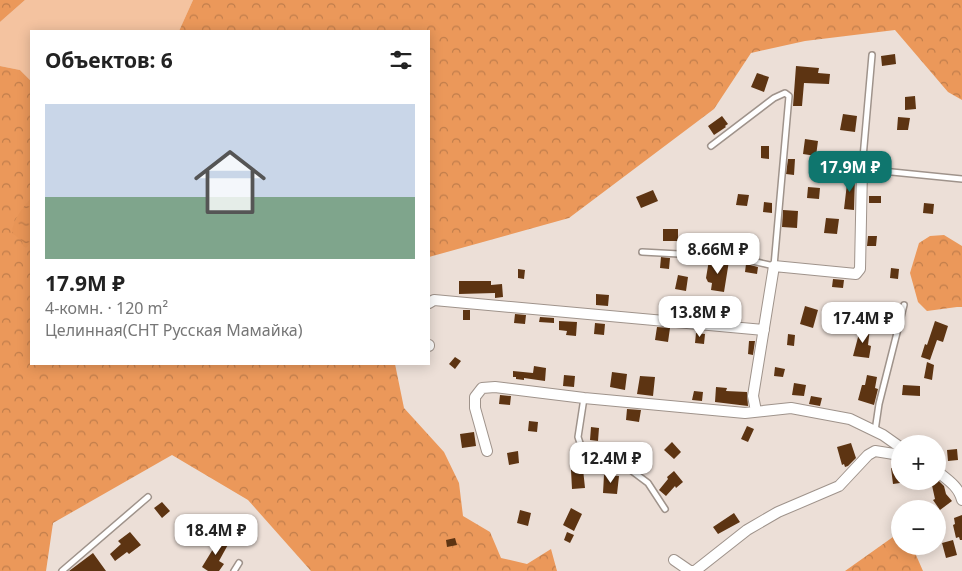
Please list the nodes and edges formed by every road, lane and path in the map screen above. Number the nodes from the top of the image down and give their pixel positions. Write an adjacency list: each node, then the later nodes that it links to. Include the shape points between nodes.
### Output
1 (872, 55): 3 (lane)
2 (711, 146): 6 (lane, via 774,98 785,93 789,96)
3 (862, 169): 4 (lane); 6 (street, via 860,269 856,274)
4 (962, 179)
5 (642, 252): 6 (lane, via 735,257)
6 (774, 266): 9 (street)
7 (430, 302): 9 (street, via 434,300)
8 (904, 305): 12 (lane)
9 (764, 330): 11 (street, via 754,396)
10 (584, 398): 11 (street); 14 (street, via 482,388 475,397 475,408); 19 (lane, via 578,437 583,452 628,468 648,483)
11 (756, 411): 12 (street, via 791,408 850,419)
12 (875, 431): 13 (street)
13 (891, 441)
14 (487, 451)
15 (891, 454): 20 (street, via 876,451 868,455 839,486 778,512 747,530 695,571)
16 (946, 478): 18 (street)
17 (148, 497): 22 (lane)
18 (962, 500)
19 (665, 508)
20 (674, 560)
21 (239, 563): 23 (lane)
22 (62, 571)
23 (234, 571)

